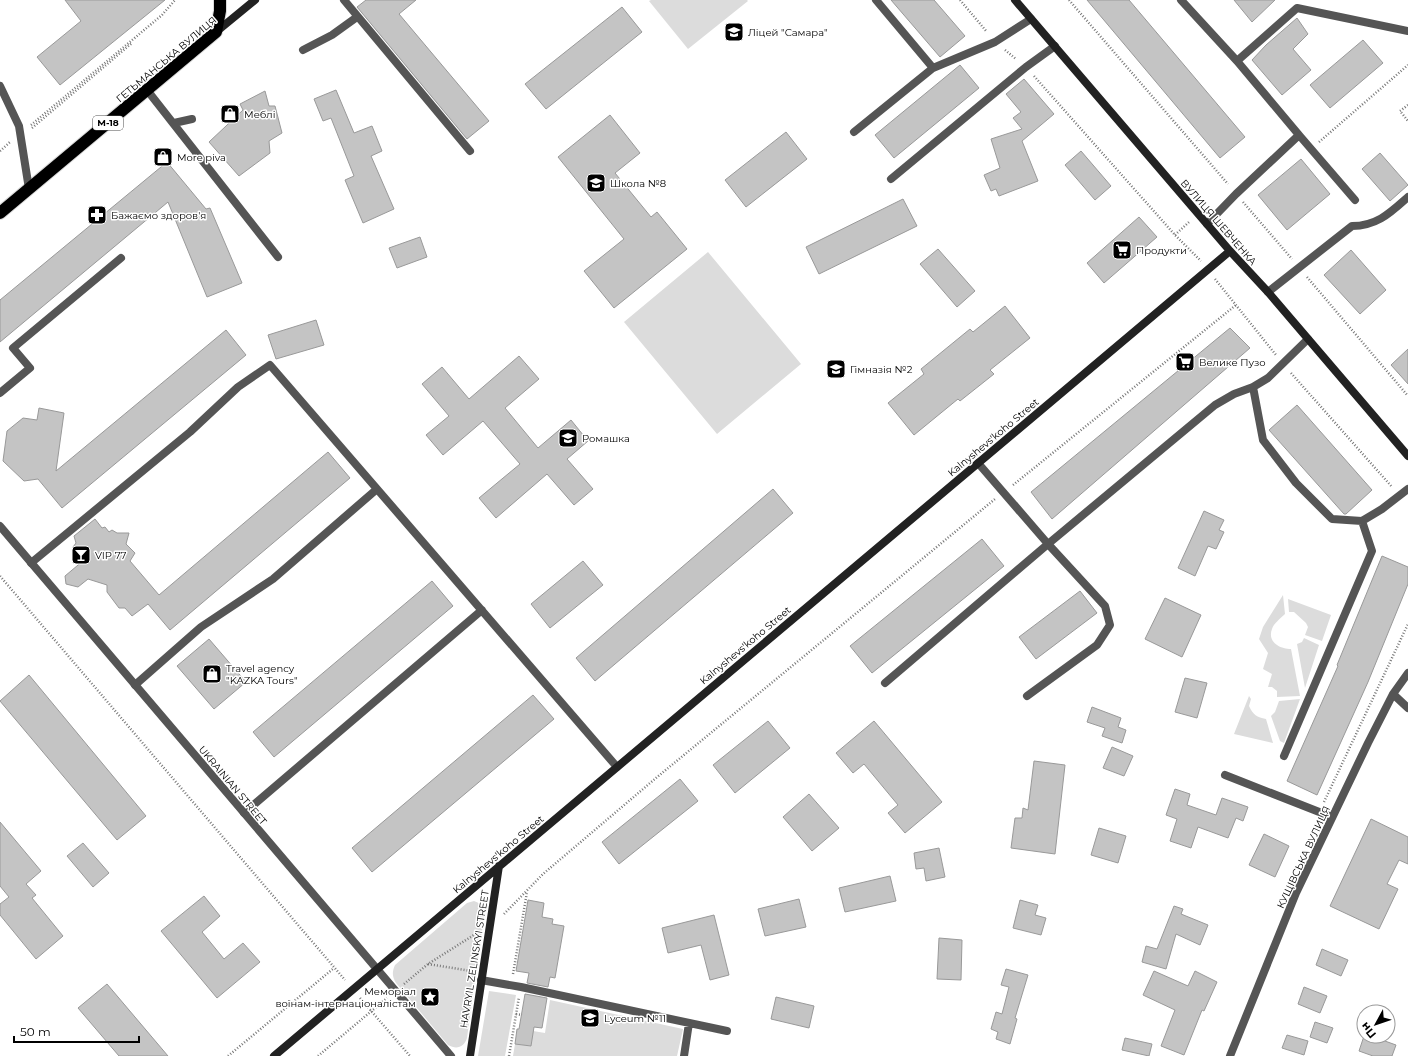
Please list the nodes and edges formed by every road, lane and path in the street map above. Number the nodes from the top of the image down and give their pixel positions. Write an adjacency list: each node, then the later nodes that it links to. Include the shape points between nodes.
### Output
1 (176, 0): 29 (path, via 165,15)
2 (220, 0): 13 (highway)
3 (255, 0): 13 (street, ГЕТЬМАНСЬКА ВУЛИЦЯ)
4 (344, 0): 10 (street)
5 (876, 0): 20 (street)
6 (960, 0): 14 (path)
7 (1015, 0): 11 (street, ВУЛИЦЯ ШЕВЧЕНКА)
8 (1069, 0): 35 (path)
9 (1180, 0): 17 (street)
10 (357, 16): 16 (street, via 332,35); 32 (street)
11 (1031, 20): 14 (street); 15 (street, ВУЛИЦЯ ШЕВЧЕНКА)
12 (1408, 31): 17 (street, via 1297,8)
13 (216, 32): 22 (highway, ГЕТЬМАНСЬКА ВУЛИЦЯ / М-18)
14 (995, 42): 19 (path); 20 (street)
15 (1055, 46): 19 (street); 39 (street, ВУЛИЦЯ ШЕВЧЕНКА)
16 (303, 50)
17 (1237, 61): 28 (street)
18 (1408, 65): 30 (path)
19 (1026, 67): 33 (street); 44 (path)
20 (933, 68): 27 (street)
21 (0, 86): 29 (street, via 19,126)
22 (147, 90): 26 (street); 34 (highway, ГЕТЬМАНСЬКА ВУЛИЦЯ / М-18)
23 (1408, 105): 25 (path, via 1400,111)
24 (192, 119): 26 (street)
25 (1408, 121)
26 (174, 123): 41 (street)
27 (854, 132)
28 (1299, 135): 30 (street); 35 (street)
29 (21, 136): 31 (path); 34 (street)
30 (1311, 149): 37 (street)
31 (0, 151)
32 (470, 151)
33 (891, 179)
34 (29, 189): 38 (highway, ГЕТЬМАНСЬКА ВУЛИЦЯ / М-18)
35 (1236, 194): 39 (street); 43 (path)
36 (1408, 197): 43 (street, via 1379,220 1363,226 1352,226)
37 (1355, 200)
38 (0, 213)
39 (1207, 224): 40 (street, ВУЛИЦЯ ШЕВЧЕНКА)
40 (1230, 250): 44 (street, Kalnyshevsʹkoho Street); 45 (street, ВУЛИЦЯ ШЕВЧЕНКА)
41 (278, 257)
42 (121, 258): 50 (street, via 13,348 30,368)
43 (1299, 267): 45 (street); 51 (path)
44 (1207, 269): 46 (path); 53 (street, Kalnyshevsʹkoho Street)
45 (1268, 292): 47 (street, ВУЛИЦЯ ШЕВЧЕНКА)
46 (1236, 305): 48 (path); 56 (path)
47 (1308, 339): 48 (street); 52 (street, ВУЛИЦЯ ШЕВЧЕНКА)
48 (1283, 364): 49 (street); 57 (path)
49 (1253, 387): 58 (street, via 1263,440 1296,482 1332,519); 60 (street, via 1215,405)
50 (0, 393)
51 (1408, 396)
52 (1408, 456)
53 (978, 463): 56 (street); 72 (street, Kalnyshevsʹkoho Street)
54 (377, 489): 61 (street, via 270,365 238,387 190,432); 63 (street); 67 (street, via 273,579 201,628)
55 (1408, 489): 57 (street)
56 (1004, 493): 60 (street); 78 (path, via 650,783 543,874)
57 (1400, 496): 58 (street)
58 (1362, 521): 71 (street, via 1372,551)
59 (0, 526): 61 (street, UKRAINIAN STREET)
60 (1048, 544): 66 (street); 69 (street, via 1105,606 1110,625 1097,645)
61 (31, 563): 67 (street, UKRAINIAN STREET)
62 (0, 576): 87 (path, via 334,968)
63 (482, 610): 72 (street); 75 (street)
64 (1408, 624): 74 (path)
65 (1408, 673): 68 (street, КУЩІВСЬКА ВУЛИЦЯ)
66 (885, 683)
67 (135, 685): 75 (street, UKRAINIAN STREET)
68 (1393, 694): 70 (street); 76 (street, КУЩІВСЬКА ВУЛИЦЯ)
69 (1027, 696)
70 (1408, 708)
71 (1284, 756)
72 (617, 767): 77 (street, Kalnyshevsʹkoho Street)
73 (1225, 775): 74 (street)
74 (1319, 812): 76 (street)
75 (244, 813): 81 (street, UKRAINIAN STREET)
76 (1332, 817): 94 (street, КУЩІВСЬКА ВУЛИЦЯ, via 1296,893)
77 (499, 866): 79 (street, HAVRYIL ZELINSKYI STREET); 81 (street, Kalnyshevsʹkoho Street)
78 (507, 912)
79 (490, 924): 80 (path); 82 (street, HAVRYIL ZELINSKYI STREET)
80 (428, 964)
81 (377, 969): 88 (street, Kalnyshevsʹkoho Street); 91 (street, UKRAINIAN STREET)
82 (481, 980): 85 (street); 92 (street, HAVRYIL ZELINSKYI STREET)
83 (516, 1014): 84 (path)
84 (522, 1015)
85 (689, 1023): 86 (street); 93 (street)
86 (727, 1031)
87 (228, 1056)
88 (274, 1056)
89 (318, 1056): 90 (path, via 372,1011)
90 (410, 1056)
91 (451, 1056)
92 (470, 1056)
93 (684, 1056)
94 (1230, 1056)

